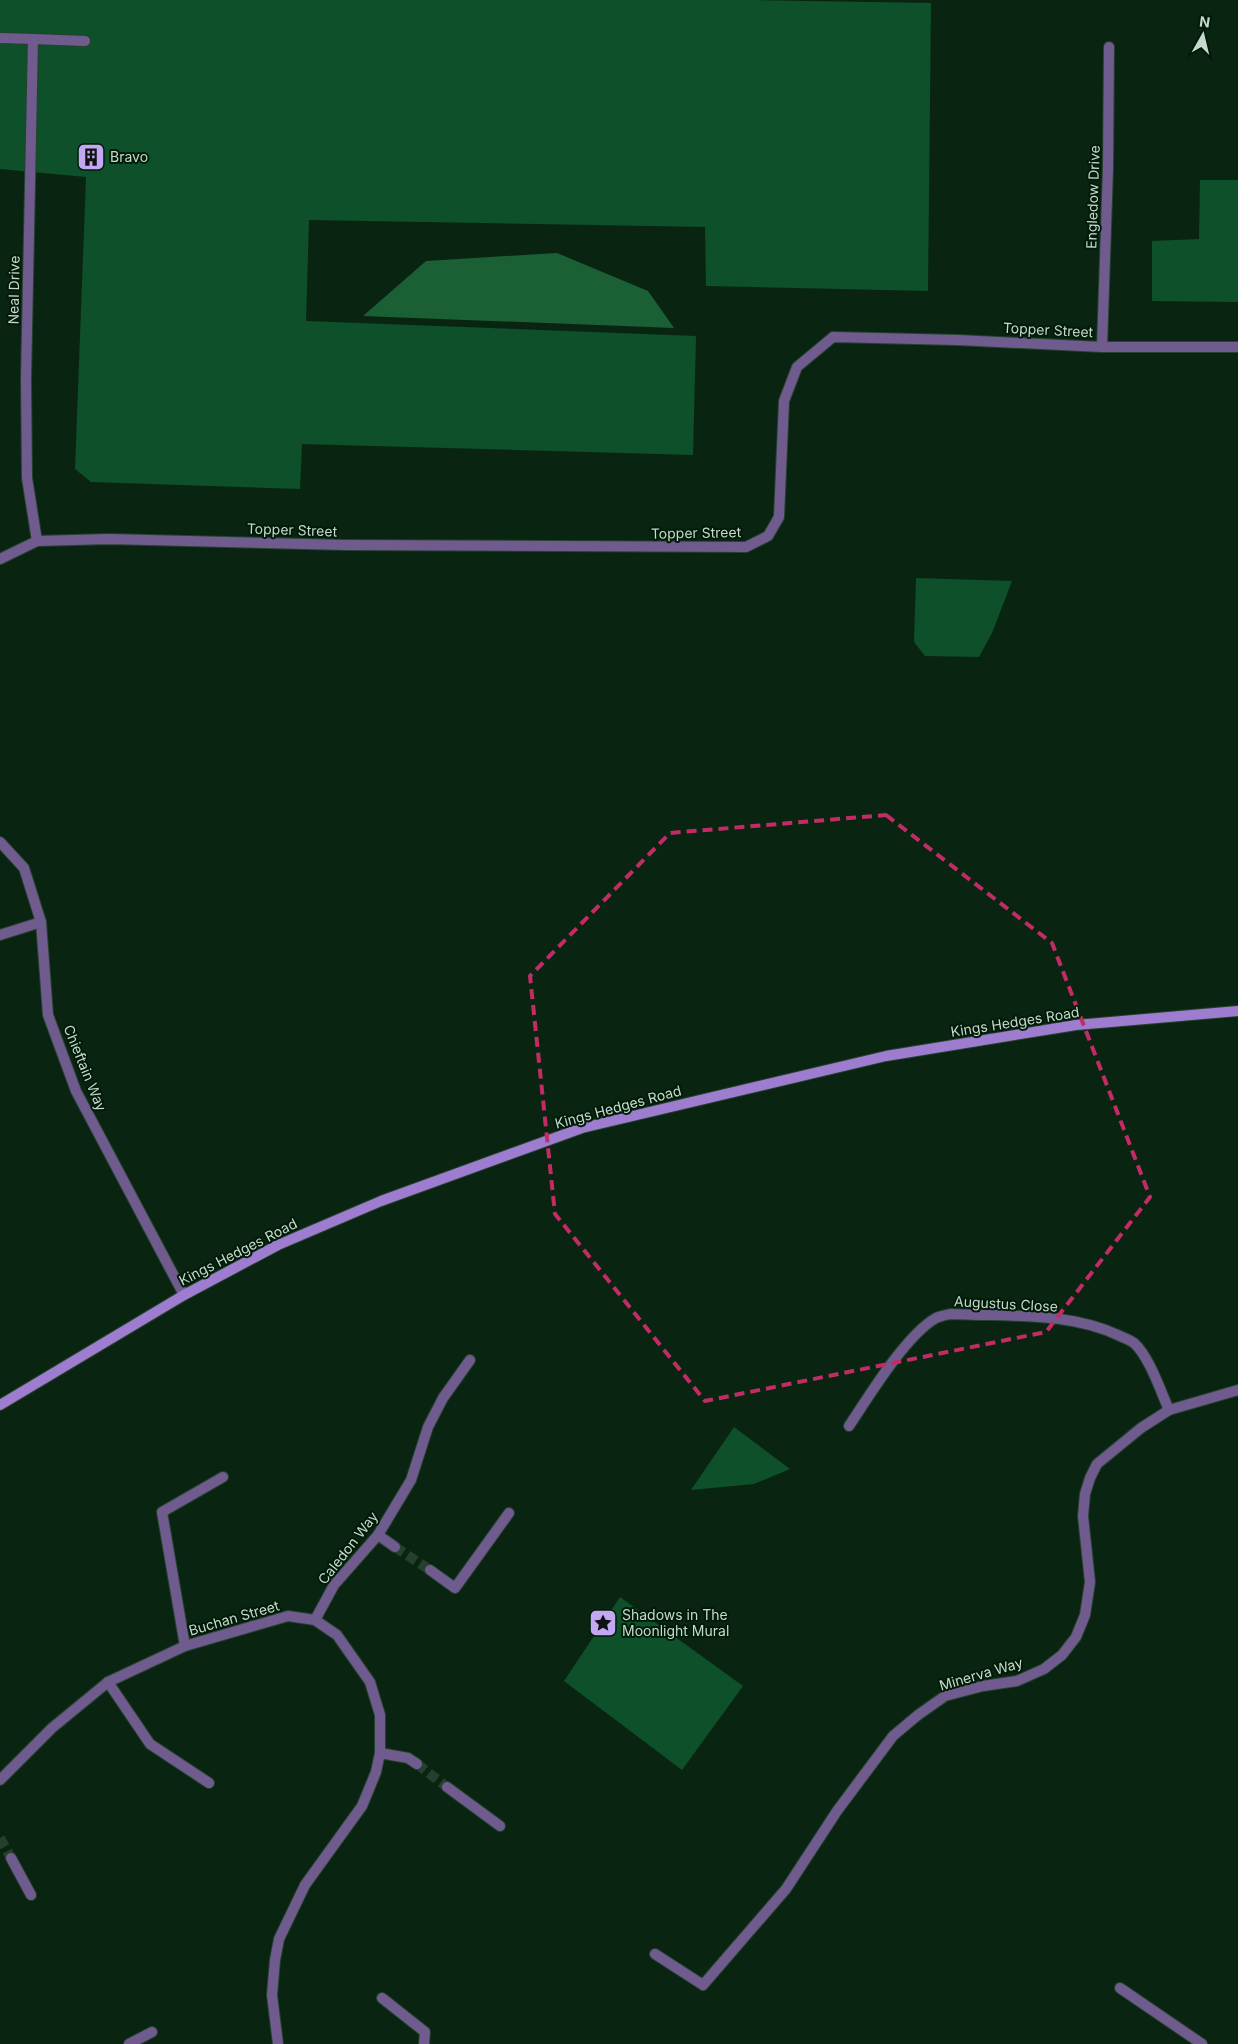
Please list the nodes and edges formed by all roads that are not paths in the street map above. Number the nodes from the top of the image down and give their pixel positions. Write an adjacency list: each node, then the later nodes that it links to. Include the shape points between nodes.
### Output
1 (0, 38): 2 (street)
2 (33, 39): 3 (street); 7 (street, Neal Drive, via 26,378 27,478)
3 (85, 41)
4 (1109, 47): 5 (street, Engledow Drive)
5 (1102, 347): 6 (street, Topper Street); 7 (street, Topper Street, via 833,337 797,367 784,401 779,517 768,536 746,547 346,546 109,539)
6 (1238, 347)
7 (38, 541): 8 (street, Topper Street)
8 (0, 559)
9 (0, 842): 10 (street, Chieftain Way, via 24,868)
10 (41, 922): 11 (street); 13 (street, Chieftain Way, via 48,1015 76,1091)
11 (0, 935)
12 (1238, 1011): 13 (street, Kings Hedges Road, via 1076,1025 886,1056 582,1128 380,1201 278,1245)
13 (184, 1295): 16 (street, Kings Hedges Road)
14 (470, 1360): 21 (street, Caledon Way, via 443,1398 428,1427 411,1480)
15 (1238, 1390): 17 (street, Minerva Way)
16 (0, 1405)
17 (1169, 1410): 18 (street, Augustus Close, via 1151,1367 1134,1343 1111,1332 1097,1326 1045,1317 951,1314 938,1317 924,1326 903,1348); 35 (street, Minerva Way, via 1097,1464 1090,1478 1083,1516 1090,1582 1085,1615 1076,1637 1062,1655 1044,1669 1017,1681 945,1696 893,1736 837,1811 786,1890 703,1985)
18 (849, 1426)
19 (223, 1477): 25 (street, via 162,1512)
20 (509, 1513): 23 (street, via 455,1588)
21 (378, 1535): 22 (street); 24 (street, Caledon Way, via 334,1586)
22 (395, 1547)
23 (430, 1570)
24 (315, 1620): 25 (street, Buchan Street, via 288,1616); 27 (street, Buchan Street, via 337,1635 370,1682 380,1715)
25 (185, 1646): 26 (street, Buchan Street)
26 (108, 1682): 29 (street, Buchan Street, via 52,1728); 30 (street, via 150,1744)
27 (380, 1753): 28 (street, via 408,1758); 40 (street, Buchan Street, via 362,1806 305,1885 279,1939 272,1996)
28 (417, 1764)
29 (0, 1778)
30 (209, 1783)
31 (447, 1787): 32 (street)
32 (500, 1826)
33 (11, 1858): 34 (street)
34 (32, 1895)
35 (655, 1954)
36 (1120, 1988): 42 (street)
37 (382, 1998): 41 (street, via 425,2032)
38 (152, 2032): 39 (street)
39 (128, 2044)
40 (278, 2044)
41 (424, 2044)
42 (1202, 2044)

